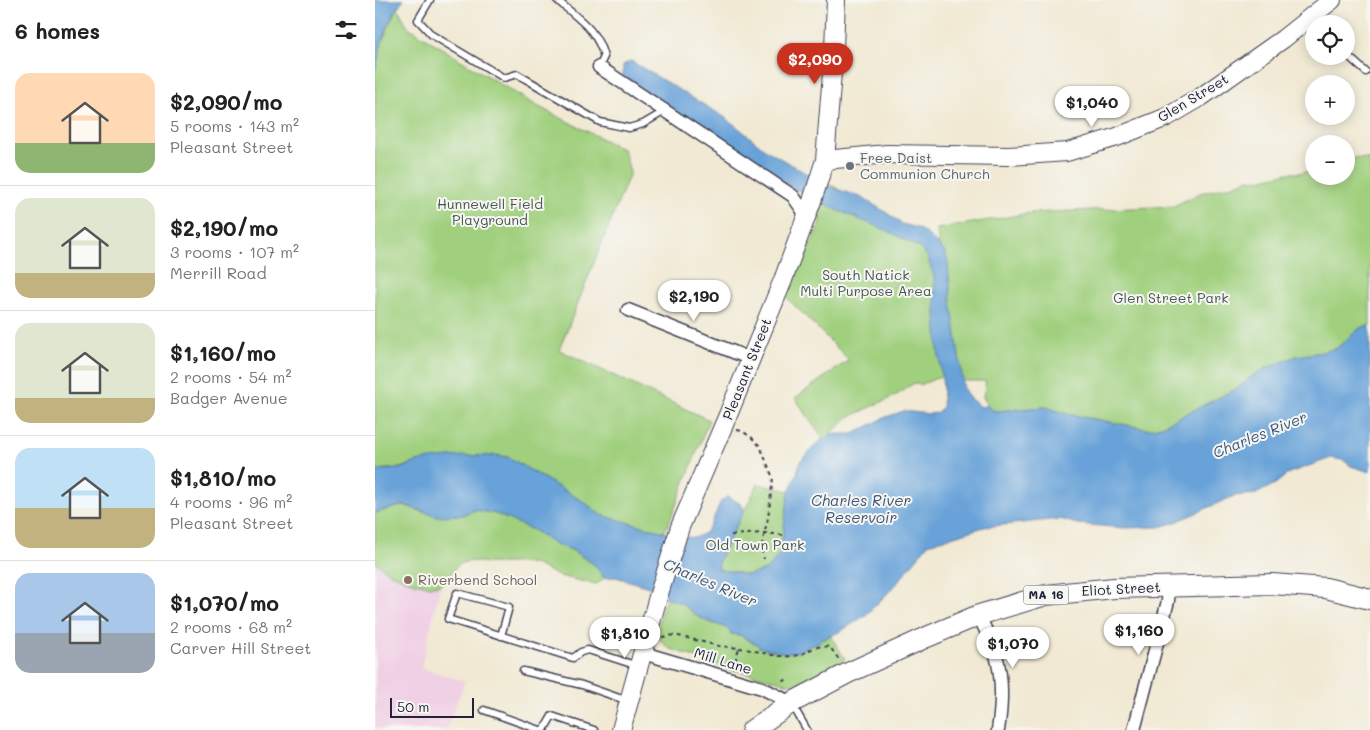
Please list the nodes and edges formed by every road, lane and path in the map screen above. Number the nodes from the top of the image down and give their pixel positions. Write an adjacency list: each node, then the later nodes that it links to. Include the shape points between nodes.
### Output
1 (430, 0): 8 (lane, via 418,20 432,35 504,78 517,74 600,122 629,128)
2 (557, 0): 6 (lane, via 601,43 605,57)
3 (836, 0): 9 (main road, Pleasant Street)
4 (1331, 0): 9 (main road, Glen Street, via 1313,18 1201,97 1167,117 1109,140 1067,152 1009,156 887,154)
5 (1355, 63): 7 (lane)
6 (599, 67): 8 (street)
7 (1365, 72)
8 (666, 111): 10 (street)
9 (823, 167): 10 (main road, Pleasant Street)
10 (809, 208): 12 (main road, Pleasant Street)
11 (627, 310): 12 (street)
12 (751, 359): 21 (main road, Pleasant Street, via 680,527)
13 (735, 430): 14 (path, via 742,431 760,446 773,478 769,518)
14 (764, 533): 15 (path); 16 (path); 17 (path)
15 (731, 535)
16 (784, 535)
17 (763, 559)
18 (1169, 587): 19 (main road, Eliot Street / MA 16, via 1291,584); 20 (main road, Eliot Street / MA 16, via 1114,588 1046,595); 40 (street)
19 (1370, 598)
20 (979, 615): 31 (main road, Eliot Street / MA 16, via 848,673); 39 (street, via 996,654 999,671 1001,706)
21 (647, 635): 24 (path, via 663,638 675,635); 25 (main road, Pleasant Street)
22 (501, 636): 22 (lane, via 448,619 457,593 509,608); 25 (lane, via 573,658 588,650)
23 (830, 647): 24 (path, via 819,646 802,654 784,656)
24 (739, 648): 27 (path)
25 (642, 660): 27 (street, Mill Lane); 30 (main road, Pleasant Street)
26 (523, 671): 30 (lane)
27 (731, 679): 31 (street, Mill Lane, via 762,688)
28 (787, 679): 29 (path)
29 (783, 682)
30 (629, 701): 36 (main road, Pleasant Street)
31 (791, 703): 37 (main road, Eliot Street / MA 16); 38 (lane)
32 (484, 710): 33 (lane)
33 (540, 730)
34 (544, 730): 35 (lane, via 552,716)
35 (594, 730)
36 (621, 730)
37 (751, 730)
38 (807, 730)
39 (998, 730)
40 (1134, 730)

